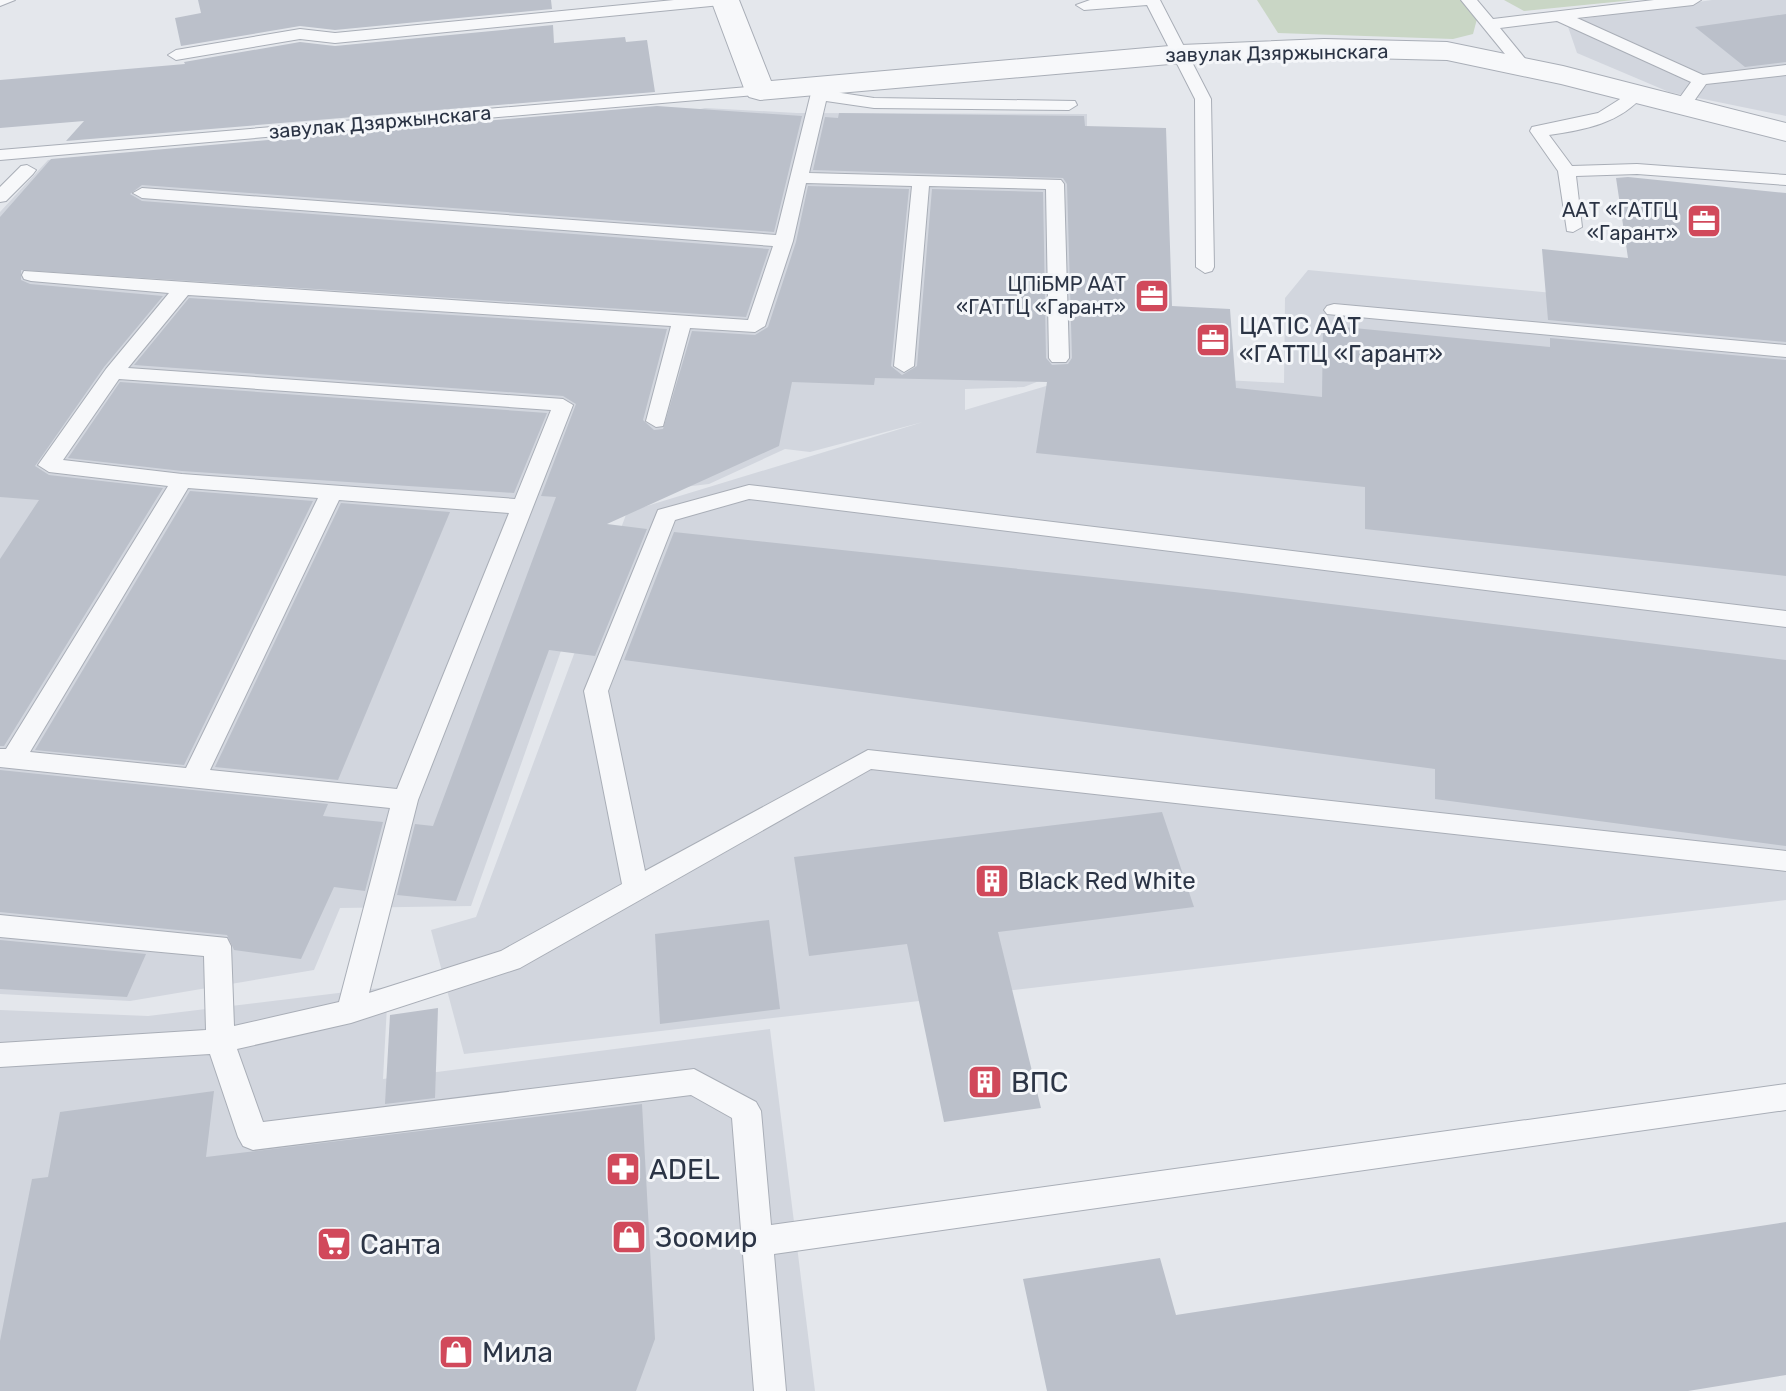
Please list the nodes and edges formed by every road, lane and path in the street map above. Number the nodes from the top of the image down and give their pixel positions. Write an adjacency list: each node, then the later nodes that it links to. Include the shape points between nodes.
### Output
1 (7, 0): 6 (lane)
2 (723, 0): 11 (lane, via 335,38 300,34); 16 (street)
3 (1152, 0): 7 (lane); 10 (lane)
4 (1469, 0): 9 (lane)
5 (1693, 0): 8 (lane)
6 (0, 1)
7 (1084, 5)
8 (1558, 17): 9 (lane); 14 (lane)
9 (1491, 24): 12 (lane)
10 (1181, 54): 12 (street, завулак Дзяржынскага, via 1324,48 1447,51); 15 (street, завулак Дзяржынскага); 31 (lane, via 1203,99)
11 (176, 55)
12 (1524, 67): 17 (street, завулак Дзяржынскага)
13 (1786, 70): 14 (lane)
14 (1701, 80): 19 (lane)
15 (821, 90): 16 (street, завулак Дзяржынскага); 18 (lane, via 874,103); 24 (lane)
16 (760, 91): 21 (lane, завулак Дзяржынскага)
17 (1636, 94): 19 (street, завулак Дзяржынскага); 23 (lane, via 1626,107 1566,128 1538,131)
18 (1069, 105)
19 (1681, 107): 20 (street, завулак Дзяржынскага)
20 (1786, 132)
21 (0, 155)
22 (27, 170): 28 (lane)
23 (1567, 171): 25 (lane, via 1637,169); 29 (lane)
24 (798, 178): 26 (lane); 30 (lane)
25 (1786, 180)
26 (921, 181): 37 (lane, via 1055,184); 38 (lane)
27 (142, 193): 30 (lane)
28 (0, 197)
29 (1573, 227)
30 (784, 241): 35 (lane, via 755,326)
31 (1205, 267)
32 (31, 275): 33 (lane)
33 (183, 289): 35 (lane); 39 (lane)
34 (1334, 310): 36 (lane)
35 (682, 323): 40 (lane)
36 (1786, 351)
37 (1059, 358)
38 (904, 366)
39 (113, 373): 41 (lane, via 49,465); 43 (lane, via 563,405)
40 (656, 421)
41 (182, 481): 42 (lane); 45 (lane)
42 (332, 492): 43 (lane); 46 (lane)
43 (524, 507): 47 (lane)
44 (1786, 619): 49 (lane, via 749,492 666,515 596,691)
45 (6, 759): 46 (lane)
46 (194, 777): 47 (lane)
47 (405, 800): 51 (lane)
48 (1786, 861): 49 (lane, via 868,759)
49 (636, 890): 51 (lane, via 510,960)
50 (0, 926): 52 (lane, via 217,946)
51 (351, 1011): 52 (lane)
52 (220, 1041): 53 (lane); 55 (lane, via 253,1137 694,1082 746,1111)
53 (0, 1055)
54 (1786, 1097): 55 (lane)
55 (756, 1242): 56 (lane)
56 (770, 1391)

